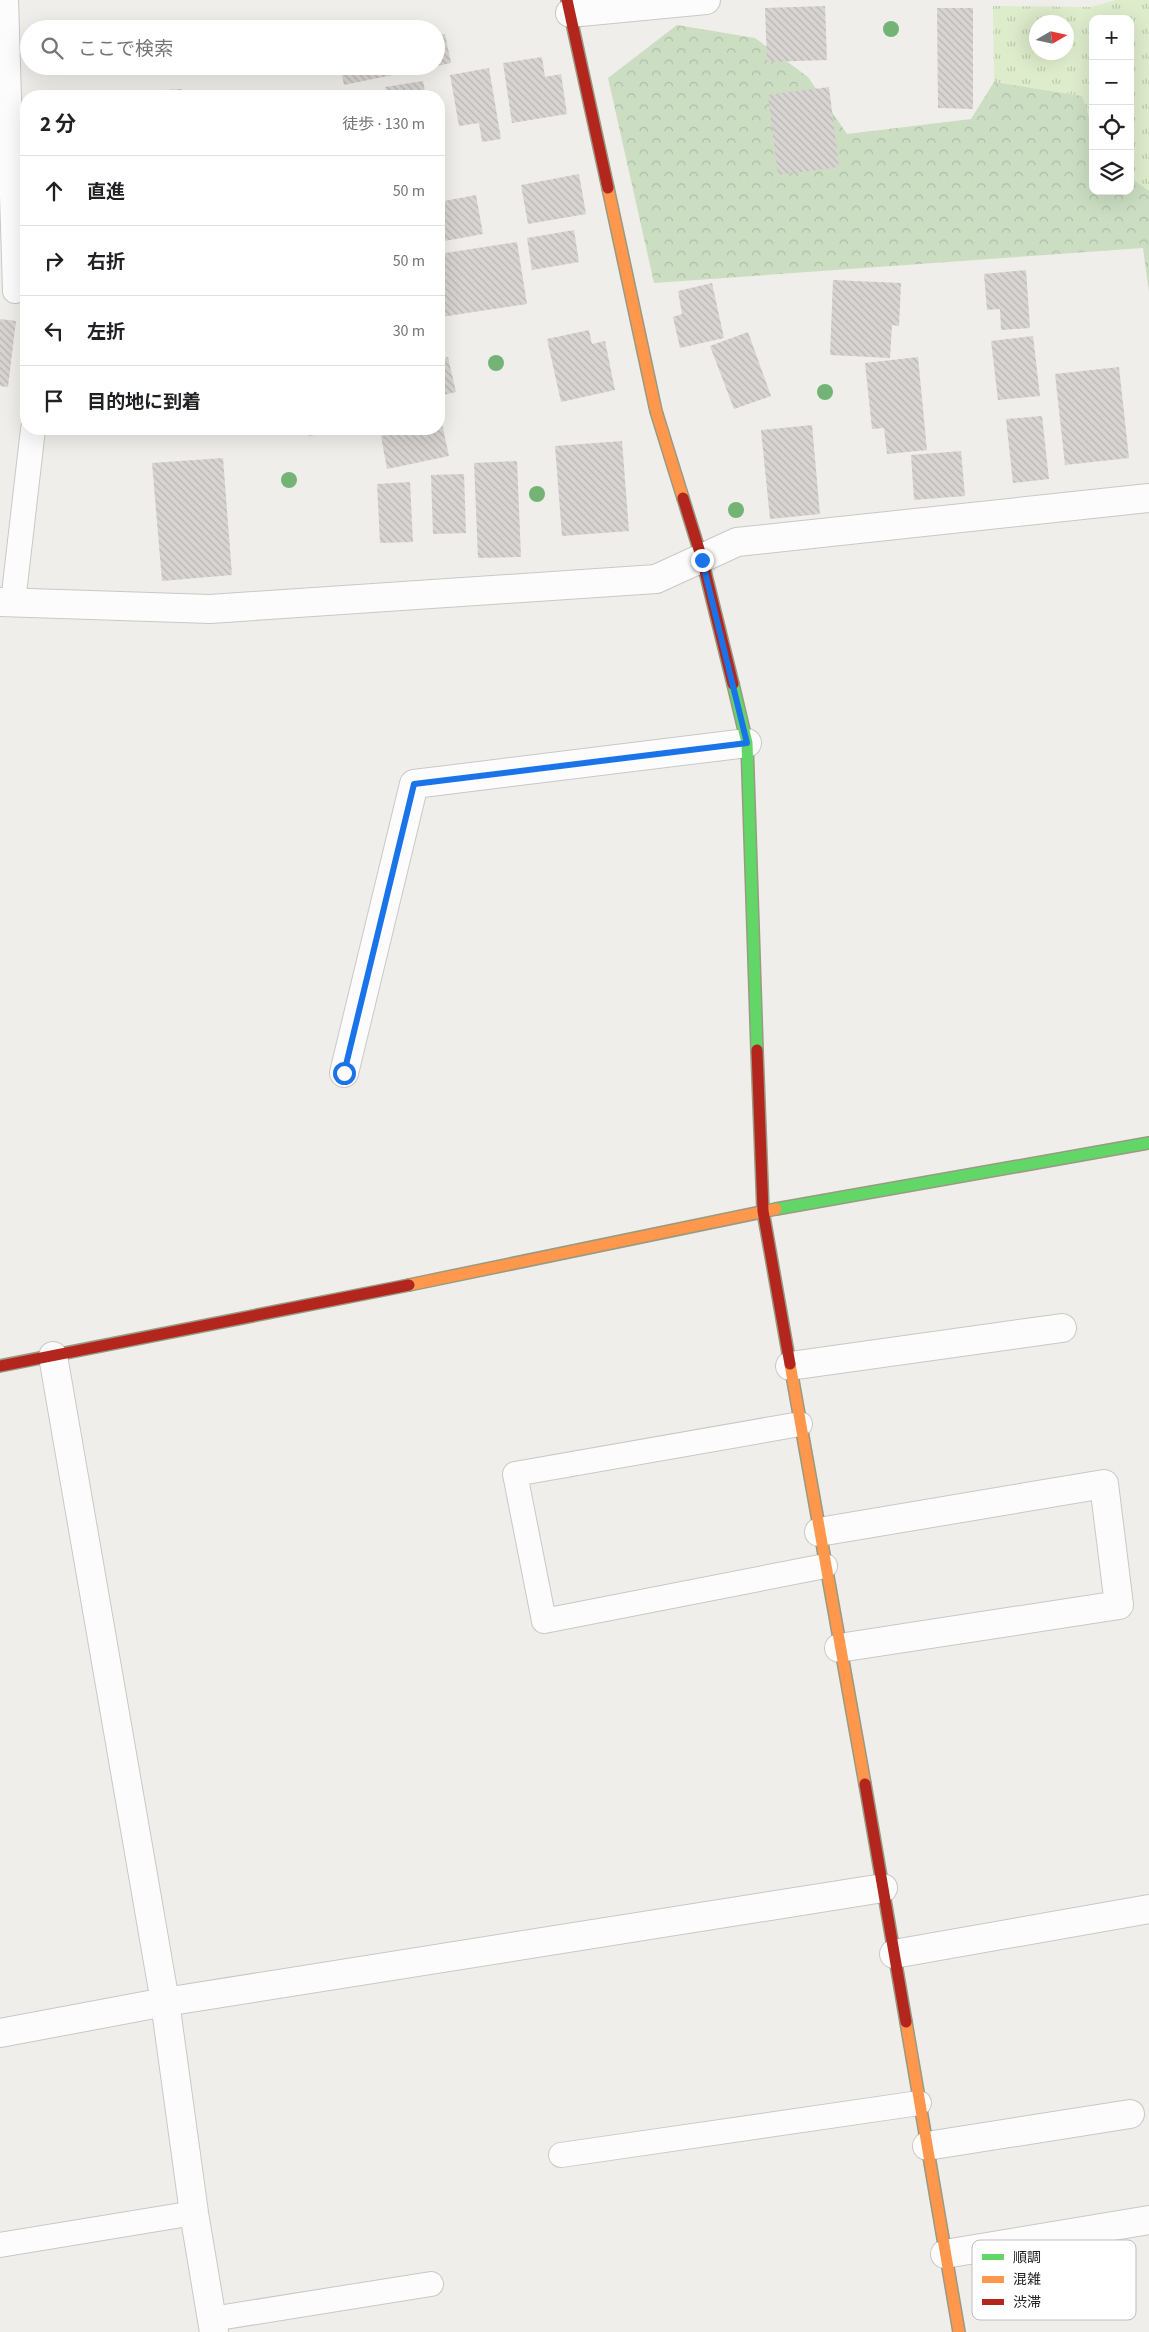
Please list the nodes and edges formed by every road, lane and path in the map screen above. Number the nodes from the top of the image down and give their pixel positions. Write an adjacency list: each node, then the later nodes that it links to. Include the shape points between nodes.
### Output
1 (6, 0): 4 (lane)
2 (706, 0): 3 (street)
3 (568, 7): 7 (street, via 656,411)
4 (14, 294)
5 (32, 435): 8 (lane)
6 (1149, 498): 7 (street, via 737,542)
7 (702, 560): 8 (street, via 656,579 210,609); 9 (street)
8 (6, 602)
9 (747, 743): 10 (street, via 414,784); 12 (street)
10 (344, 1073)
11 (1149, 1143): 12 (street)
12 (763, 1211): 14 (street); 16 (street)
13 (1062, 1328): 16 (street)
14 (53, 1356): 15 (street); 24 (street)
15 (0, 1366)
16 (790, 1366): 17 (street)
17 (800, 1424): 18 (street); 19 (lane, via 515,1474 544,1621)
18 (818, 1532): 19 (street); 20 (street, via 1104,1484 1119,1605)
19 (825, 1566): 20 (street)
20 (839, 1648): 21 (street)
21 (883, 1888): 23 (street); 24 (street)
22 (1149, 1909): 23 (street)
23 (894, 1954): 26 (street)
24 (165, 2002): 25 (street); 30 (street)
25 (0, 2033)
26 (920, 2103): 28 (street); 29 (lane)
27 (1130, 2114): 28 (street)
28 (927, 2146): 35 (street)
29 (561, 2155)
30 (194, 2213): 33 (lane); 37 (street)
31 (1149, 2220): 32 (street)
32 (1029, 2240)
33 (0, 2245)
34 (972, 2250): 35 (street)
35 (945, 2254): 38 (street)
36 (431, 2284): 37 (lane)
37 (213, 2325)
38 (959, 2332)

